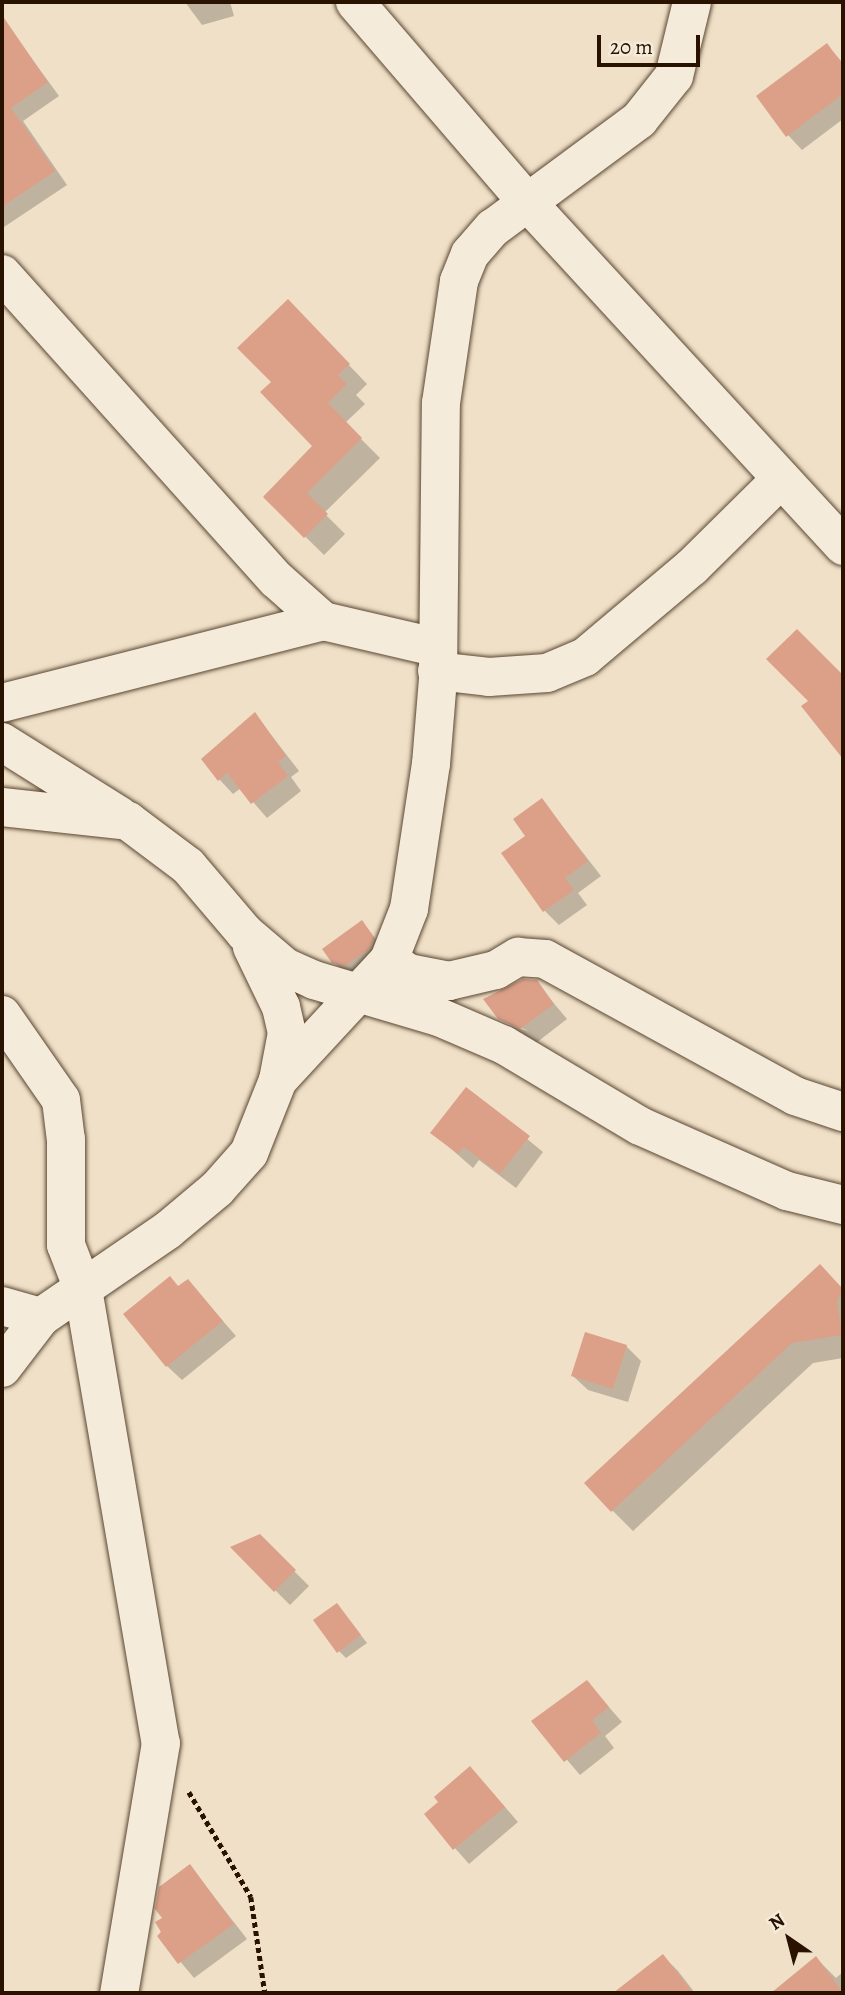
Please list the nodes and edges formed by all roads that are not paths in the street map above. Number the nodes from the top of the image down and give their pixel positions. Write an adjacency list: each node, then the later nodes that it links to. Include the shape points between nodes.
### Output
1 (355, 2): 3 (street)
2 (692, 2): 3 (street, via 674,76 639,120)
3 (528, 204): 5 (street); 8 (street, via 493,228 470,254 459,281 441,403)
4 (2, 274): 7 (street, via 277,580)
5 (780, 479): 6 (street); 8 (street, via 692,567 585,657 547,673 489,677)
6 (843, 545)
7 (323, 621): 8 (street); 9 (street)
8 (436, 659): 14 (street, via 431,764 410,909)
9 (2, 703)
10 (2, 741): 12 (street)
11 (2, 807): 12 (street)
12 (128, 821): 13 (street, via 188,866)
13 (245, 933): 15 (street, via 285,967); 17 (street, via 281,1007 286,1051)
14 (389, 960): 15 (street); 18 (street, via 430,981 449,981 496,970 517,957 545,959 795,1096)
15 (362, 992): 17 (street); 19 (street, via 504,1045 640,1126 728,1167 787,1191)
16 (2, 1015): 20 (street, via 61,1100 66,1139 66,1245)
17 (278, 1080): 20 (street, via 249,1153 217,1189 168,1230)
18 (843, 1112)
19 (843, 1205)
20 (83, 1289): 22 (street); 24 (street, via 161,1743)
21 (2, 1306): 22 (street)
22 (41, 1317): 23 (street)
23 (2, 1368)
24 (119, 1993)

